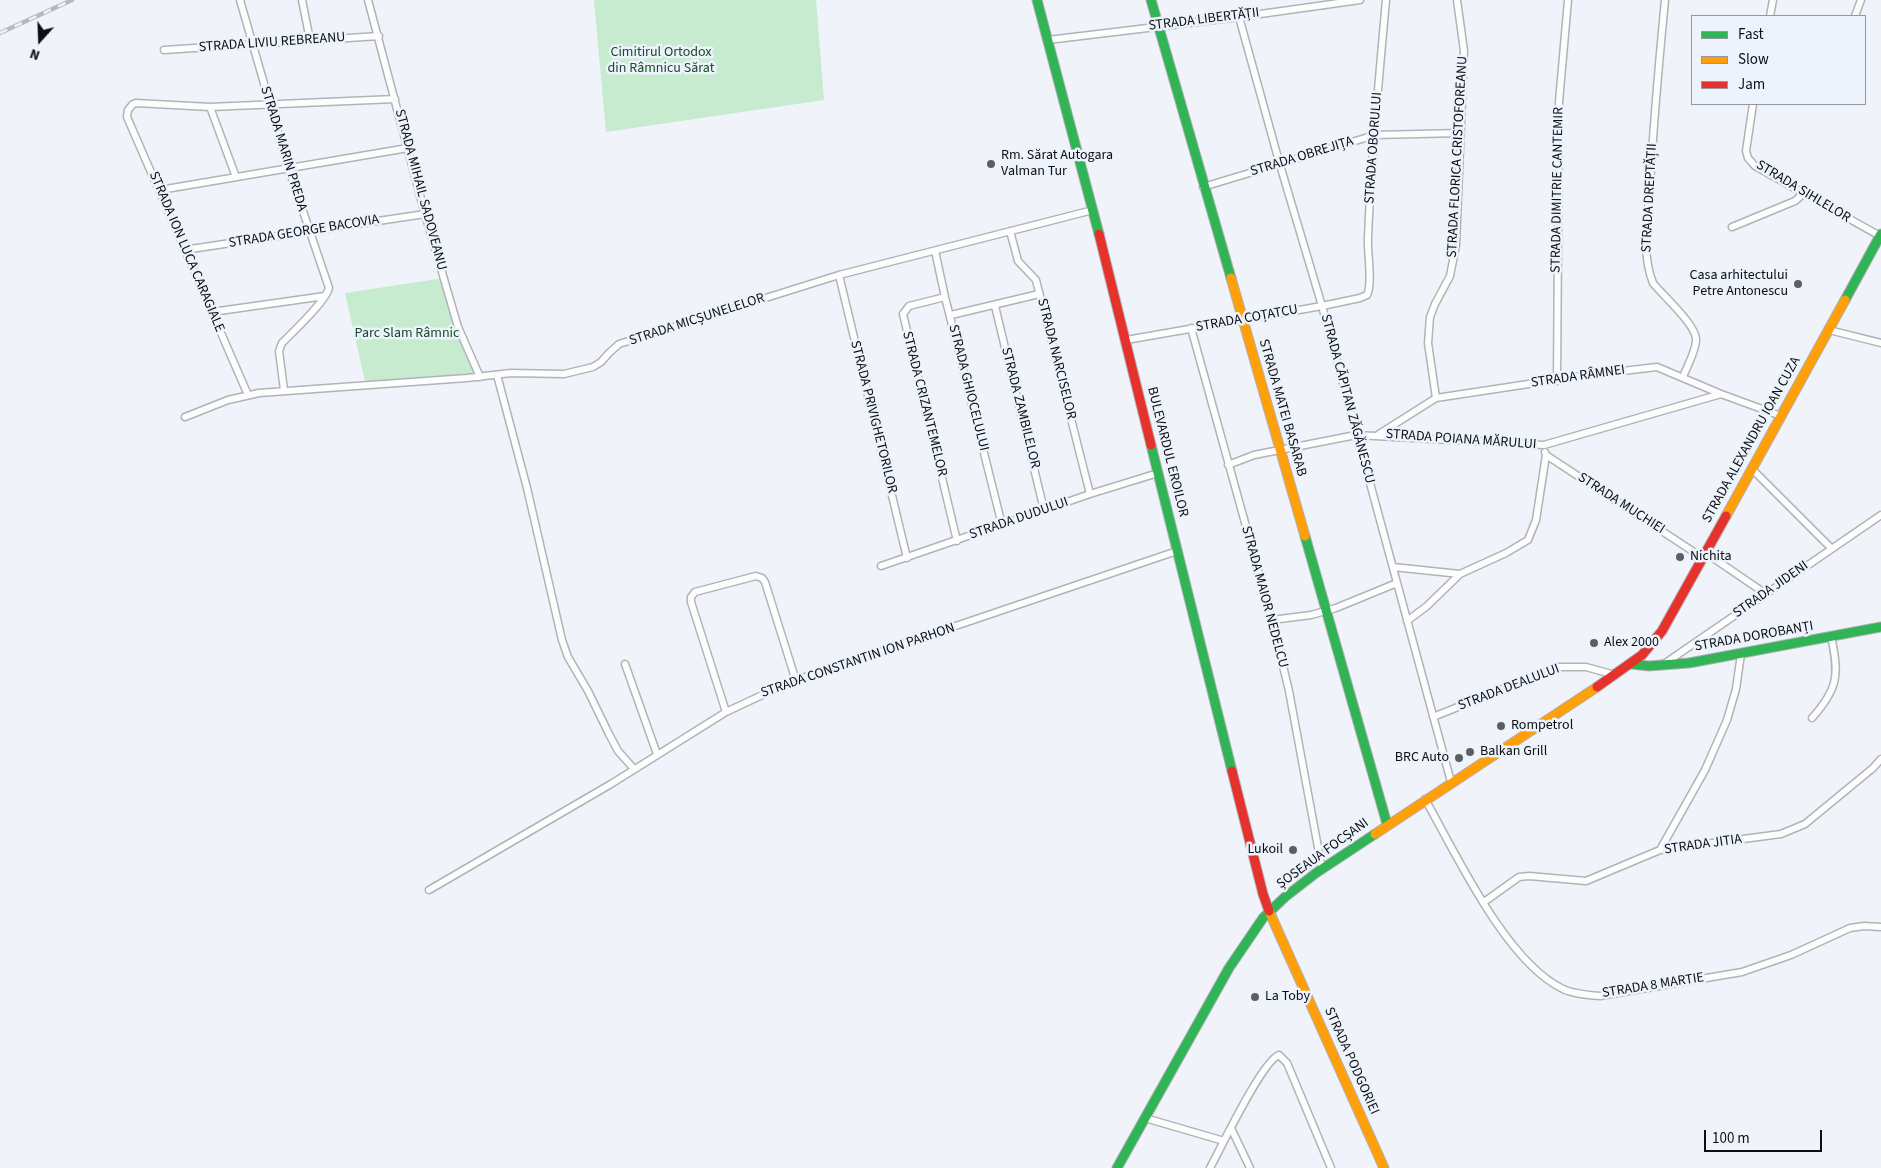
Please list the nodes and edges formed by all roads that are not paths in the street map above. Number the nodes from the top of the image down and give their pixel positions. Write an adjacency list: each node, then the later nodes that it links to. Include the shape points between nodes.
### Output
1 (240, 0): 21 (street, STRADA MARIN PREDA)
2 (302, 0): 19 (street)
3 (368, 0): 18 (street, STRADA MIHAIL SADOVEANU)
4 (1037, 0): 20 (main road, BULEVARDUL EROILOR)
5 (1151, 0): 17 (main road, STRADA MATEI BASARAB)
6 (1360, 0): 13 (street, STRADA LIBERTĂȚII)
7 (1386, 0): 28 (street, STRADA OBORULUI)
8 (1456, 0): 27 (street, STRADA FLORICA CRISTOFOREANU, via 1464,51)
9 (1568, 0): 61 (street, STRADA DIMITRIE CANTEMIR, via 1559,102)
10 (1666, 0): 60 (street, STRADA DREPTĂȚII, via 1651,165 1648,260 1653,283 1696,335)
11 (1773, 0): 14 (street)
12 (1861, 0): 15 (street)
13 (1307, 3): 16 (street, STRADA LIBERTĂȚII)
14 (1770, 15)
15 (1855, 15)
16 (1239, 17): 17 (street, STRADA LIBERTĂȚII); 30 (street, STRADA CĂPITAN ZĂGĂNESCU)
17 (1159, 26): 20 (street, STRADA LIBERTĂȚII); 33 (main road, STRADA MATEI BASARAB)
18 (379, 36): 19 (street, STRADA LIVIU REBREANU); 23 (street, STRADA MIHAIL SADOVEANU)
19 (310, 40): 21 (street, STRADA LIVIU REBREANU)
20 (1048, 40): 36 (main road, BULEVARDUL EROILOR)
21 (252, 44): 22 (street, STRADA LIVIU REBREANU); 25 (street, STRADA MARIN PREDA)
22 (164, 50)
23 (395, 99): 25 (street); 29 (street, STRADA MIHAIL SADOVEANU)
24 (1753, 105): 35 (street, STRADA SIHLELOR, via 1746,144 1748,158)
25 (269, 106): 26 (street); 31 (street, STRADA MARIN PREDA)
26 (210, 107): 32 (street); 34 (street, STRADA ION LUCA CARAGIALE, via 136,103 128,110 127,117)
27 (1461, 133): 28 (street, STRADA OBREJIȚA); 65 (street, STRADA FLORICA CRISTOFOREANU, via 1454,259 1428,328)
28 (1374, 135): 30 (street, STRADA OBREJIȚA); 46 (street, STRADA OBORULUI)
29 (408, 148): 31 (street); 37 (street, STRADA MIHAIL SADOVEANU)
30 (1280, 165): 33 (street, STRADA OBREJIȚA); 50 (street, STRADA CĂPITAN ZĂGĂNESCU)
31 (288, 168): 32 (street); 40 (street, STRADA MARIN PREDA)
32 (236, 177): 34 (street)
33 (1203, 187): 53 (main road, STRADA MATEI BASARAB)
34 (160, 190): 42 (street, STRADA ION LUCA CARAGIALE)
35 (1803, 194): 38 (street, via 1795,201); 41 (street, STRADA SIHLELOR)
36 (1093, 210): 39 (street, STRADA MICȘUNELELOR); 56 (main road, BULEVARDUL EROILOR)
37 (425, 214): 40 (street, STRADA GEORGE BACOVIA); 59 (street, STRADA MIHAIL SADOVEANU, via 458,327)
38 (1732, 227)
39 (1010, 231): 43 (street, STRADA MICȘUNELELOR); 45 (street, STRADA NARCISELOR, via 1018,261 1036,280)
40 (309, 232): 42 (street, STRADA GEORGE BACOVIA); 47 (street, STRADA MARIN PREDA, via 329,288)
41 (1880, 235): 55 (main road, STRADA ALEXANDRU IOAN CUZA)
42 (184, 250): 51 (street, STRADA ION LUCA CARAGIALE)
43 (936, 251): 44 (street, STRADA MICȘUNELELOR); 48 (street, STRADA GHIOCELULUI)
44 (839, 275): 58 (street, STRADA MICȘUNELELOR, via 619,344 593,367 564,374); 84 (street, STRADA PRIVIGHETORILOR)
45 (1039, 294): 49 (street); 76 (street, STRADA NARCISELOR)
46 (1367, 295): 50 (street, STRADA COȚATCU)
47 (325, 296): 51 (street); 62 (street, via 282,343 279,351)
48 (945, 297): 52 (street, STRADA GHIOCELULUI); 80 (street, STRADA CRIZANTEMELOR, via 909,306 903,314)
49 (995, 306): 52 (street); 77 (street, STRADA ZAMBILELOR)
50 (1322, 306): 53 (street, STRADA COȚATCU); 68 (street, STRADA CĂPITAN ZĂGĂNESCU)
51 (212, 312): 64 (street, STRADA ION LUCA CARAGIALE)
52 (951, 315): 79 (street, STRADA GHIOCELULUI)
53 (1243, 320): 54 (street, STRADA COȚATCU); 71 (main road, STRADA MATEI BASARAB)
54 (1191, 328): 56 (street, STRADA COȚATCU); 73 (street, STRADA MAIOR NEDELCU)
55 (1829, 330): 57 (street); 66 (main road, STRADA ALEXANDRU IOAN CUZA)
56 (1126, 340): 75 (main road, BULEVARDUL EROILOR)
57 (1881, 342)
58 (497, 374): 59 (street, STRADA MICȘUNELELOR); 107 (street, via 562,640 618,751)
59 (480, 377): 62 (street, STRADA MICȘUNELELOR)
60 (1683, 377): 61 (street, STRADA RÂMNEI, via 1657,367); 63 (street, STRADA RÂMNEI)
61 (1557, 381): 65 (street, STRADA RÂMNEI)
62 (284, 390): 64 (street, STRADA MICȘUNELELOR)
63 (1721, 394): 66 (street, STRADA RÂMNEI); 70 (street, STRADA POIANA MĂRULUI)
64 (248, 395): 67 (street, STRADA MICȘUNELELOR)
65 (1436, 398): 69 (street, STRADA RÂMNEI)
66 (1781, 416): 74 (main road, STRADA ALEXANDRU IOAN CUZA)
67 (185, 417)
68 (1356, 434): 69 (street, STRADA POIANA MĂRULUI); 71 (street, STRADA POIANA MĂRULUI); 86 (street, STRADA CĂPITAN ZĂGĂNESCU)
69 (1378, 434): 70 (street, STRADA POIANA MĂRULUI)
70 (1544, 445): 72 (street)
71 (1280, 450): 73 (street, STRADA POIANA MĂRULUI); 90 (main road, STRADA MATEI BASARAB)
72 (1546, 454): 83 (street, STRADA MUCHIEI); 87 (street, via 1536,520 1528,540)
73 (1228, 465): 91 (street, STRADA MAIOR NEDELCU)
74 (1752, 468): 81 (street); 83 (main road, STRADA ALEXANDRU IOAN CUZA)
75 (1158, 474): 76 (street, STRADA DUDULUI); 82 (main road, BULEVARDUL EROILOR)
76 (1090, 494): 77 (street, STRADA DUDULUI)
77 (1044, 510): 79 (street, STRADA DUDULUI)
78 (1881, 515): 81 (street, STRADA JIDENI)
79 (1002, 525): 80 (street, STRADA DUDULUI)
80 (957, 541): 84 (street, STRADA DUDULUI)
81 (1831, 548): 89 (street, STRADA JIDENI)
82 (1177, 551): 101 (street, STRADA CONSTANTIN ION PARHON); 115 (main road, BULEVARDUL EROILOR)
83 (1705, 556): 89 (street, STRADA MUCHIEI); 95 (main road, STRADA ALEXANDRU IOAN CUZA, via 1662,631)
84 (907, 558): 85 (street, STRADA DUDULUI)
85 (881, 566)
86 (1393, 567): 87 (street); 88 (street, STRADA CĂPITAN ZĂGĂNESCU)
87 (1460, 574): 92 (street, via 1428,606)
88 (1397, 583): 90 (street); 92 (street, STRADA CĂPITAN ZĂGĂNESCU)
89 (1766, 594): 99 (street, STRADA JIDENI)
90 (1327, 610): 91 (street); 110 (main road, STRADA MATEI BASARAB)
91 (1272, 620): 112 (street, STRADA MAIOR NEDELCU, via 1289,691)
92 (1407, 621): 103 (street, STRADA CĂPITAN ZĂGĂNESCU)
93 (1881, 627): 94 (main road, STRADA DOROBANȚI)
94 (1831, 636): 96 (main road, STRADA DOROBANȚI); 104 (street, via 1836,675 1830,694)
95 (1642, 654): 98 (main road, ȘOSEAUA FOCȘANI)
96 (1741, 654): 99 (main road, STRADA DOROBANȚI); 111 (street, via 1727,720 1705,770)
97 (625, 664): 105 (street)
98 (1631, 664): 99 (main road, STRADA DOROBANȚI); 100 (main road, ȘOSEAUA FOCȘANI)
99 (1661, 666)
100 (1615, 675): 103 (street, STRADA DEALULUI, via 1586,667 1558,667); 108 (main road, ȘOSEAUA FOCȘANI)
101 (796, 681): 102 (street, STRADA CONSTANTIN ION PARHON); 102 (street, via 762,578 756,576 695,592 692,602)
102 (726, 712): 105 (street, STRADA CONSTANTIN ION PARHON)
103 (1433, 717): 108 (street, STRADA CĂPITAN ZĂGĂNESCU)
104 (1812, 718)
105 (657, 754): 107 (street, STRADA CONSTANTIN ION PARHON)
106 (1881, 759): 111 (street, STRADA JITIA, via 1805,824 1782,834)
107 (634, 769): 113 (street, STRADA CONSTANTIN ION PARHON)
108 (1451, 782): 109 (main road, ȘOSEAUA FOCȘANI)
109 (1425, 800): 110 (main road, ȘOSEAUA FOCȘANI); 114 (street, STRADA 8 MARTIE)
110 (1387, 824): 112 (main road, ȘOSEAUA FOCȘANI)
111 (1660, 850): 114 (street, STRADA JITIA, via 1586,881 1518,876)
112 (1322, 869): 115 (main road, ȘOSEAUA FOCȘANI)
113 (429, 890)
114 (1484, 902): 116 (street, STRADA 8 MARTIE, via 1531,967 1563,989 1580,995 1600,996 1742,972 1791,955 1850,928)
115 (1269, 911): 117 (main road, ȘOSEAUA FOCȘANI, via 1230,968); 124 (main road, STRADA PODGORIEI)
116 (1881, 927)
117 (1145, 1118): 119 (street); 120 (main road, ȘOSEAUA FOCȘANI)
118 (1231, 1128): 119 (street); 122 (street); 123 (street, via 1271,1060 1279,1055 1283,1057)
119 (1224, 1141): 121 (street)
120 (1117, 1168)
121 (1210, 1168)
122 (1250, 1168)
123 (1331, 1168)
124 (1384, 1168)

